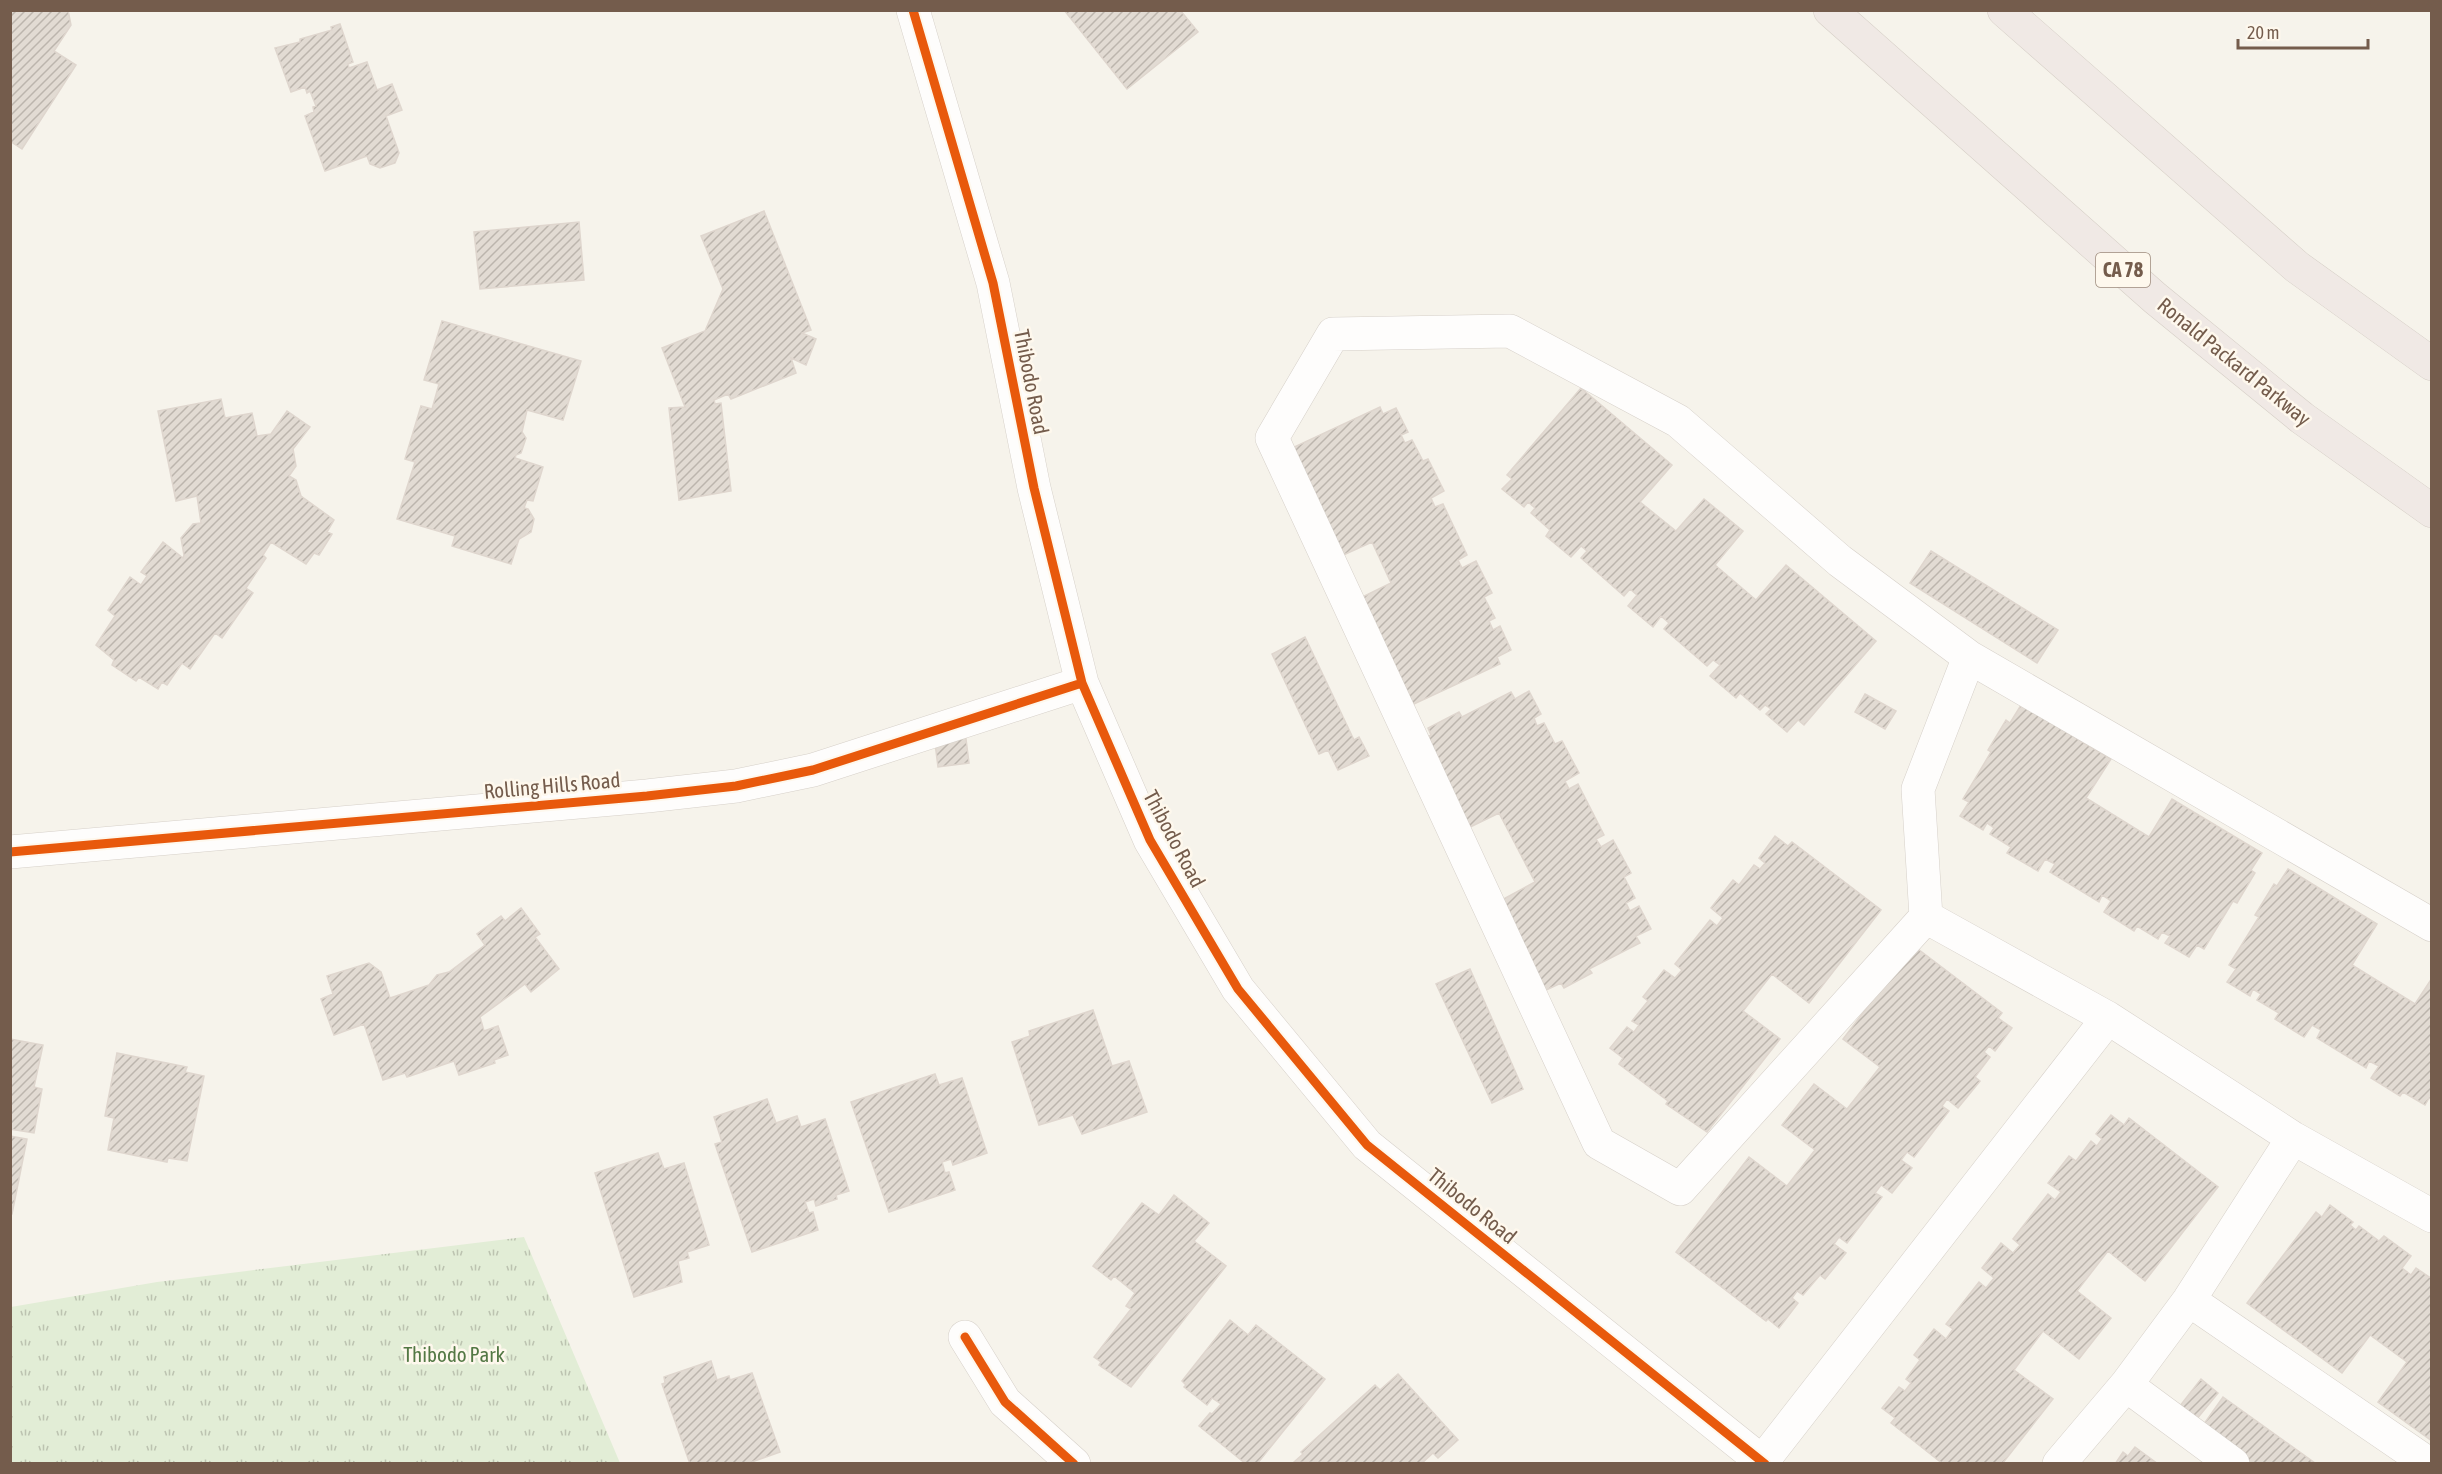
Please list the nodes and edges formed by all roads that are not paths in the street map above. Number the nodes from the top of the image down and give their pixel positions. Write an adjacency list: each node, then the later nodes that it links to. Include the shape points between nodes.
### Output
1 (913, 10): 7 (street, Thibodo Road, via 993,283 1034,488)
2 (1830, 10): 5 (highway, Ronald Packard Parkway / CA 78, via 2156,298 2302,418)
3 (2004, 10): 4 (highway, via 2297,267)
4 (2432, 364)
5 (2432, 511)
6 (1969, 657): 9 (street, via 1918,789); 9 (street, via 1840,561 1678,422 1510,331 1333,334 1272,438 1599,1143 1680,1189); 10 (street)
7 (1082, 683): 8 (street, Rolling Hills Road, via 813,770 736,786); 17 (street, Thibodo Road, via 1150,840 1238,989 1367,1145)
8 (10, 852)
9 (1926, 917): 11 (street)
10 (2432, 925)
11 (2108, 1018): 12 (street); 17 (street)
12 (2293, 1138): 13 (street); 14 (street)
13 (2432, 1216)
14 (2189, 1300): 16 (street); 21 (street)
15 (965, 1337): 18 (street, via 1005,1402)
16 (2126, 1385): 19 (street); 20 (street)
17 (1764, 1463)
18 (1074, 1464)
19 (2059, 1464)
20 (2233, 1464)
21 (2429, 1464)

